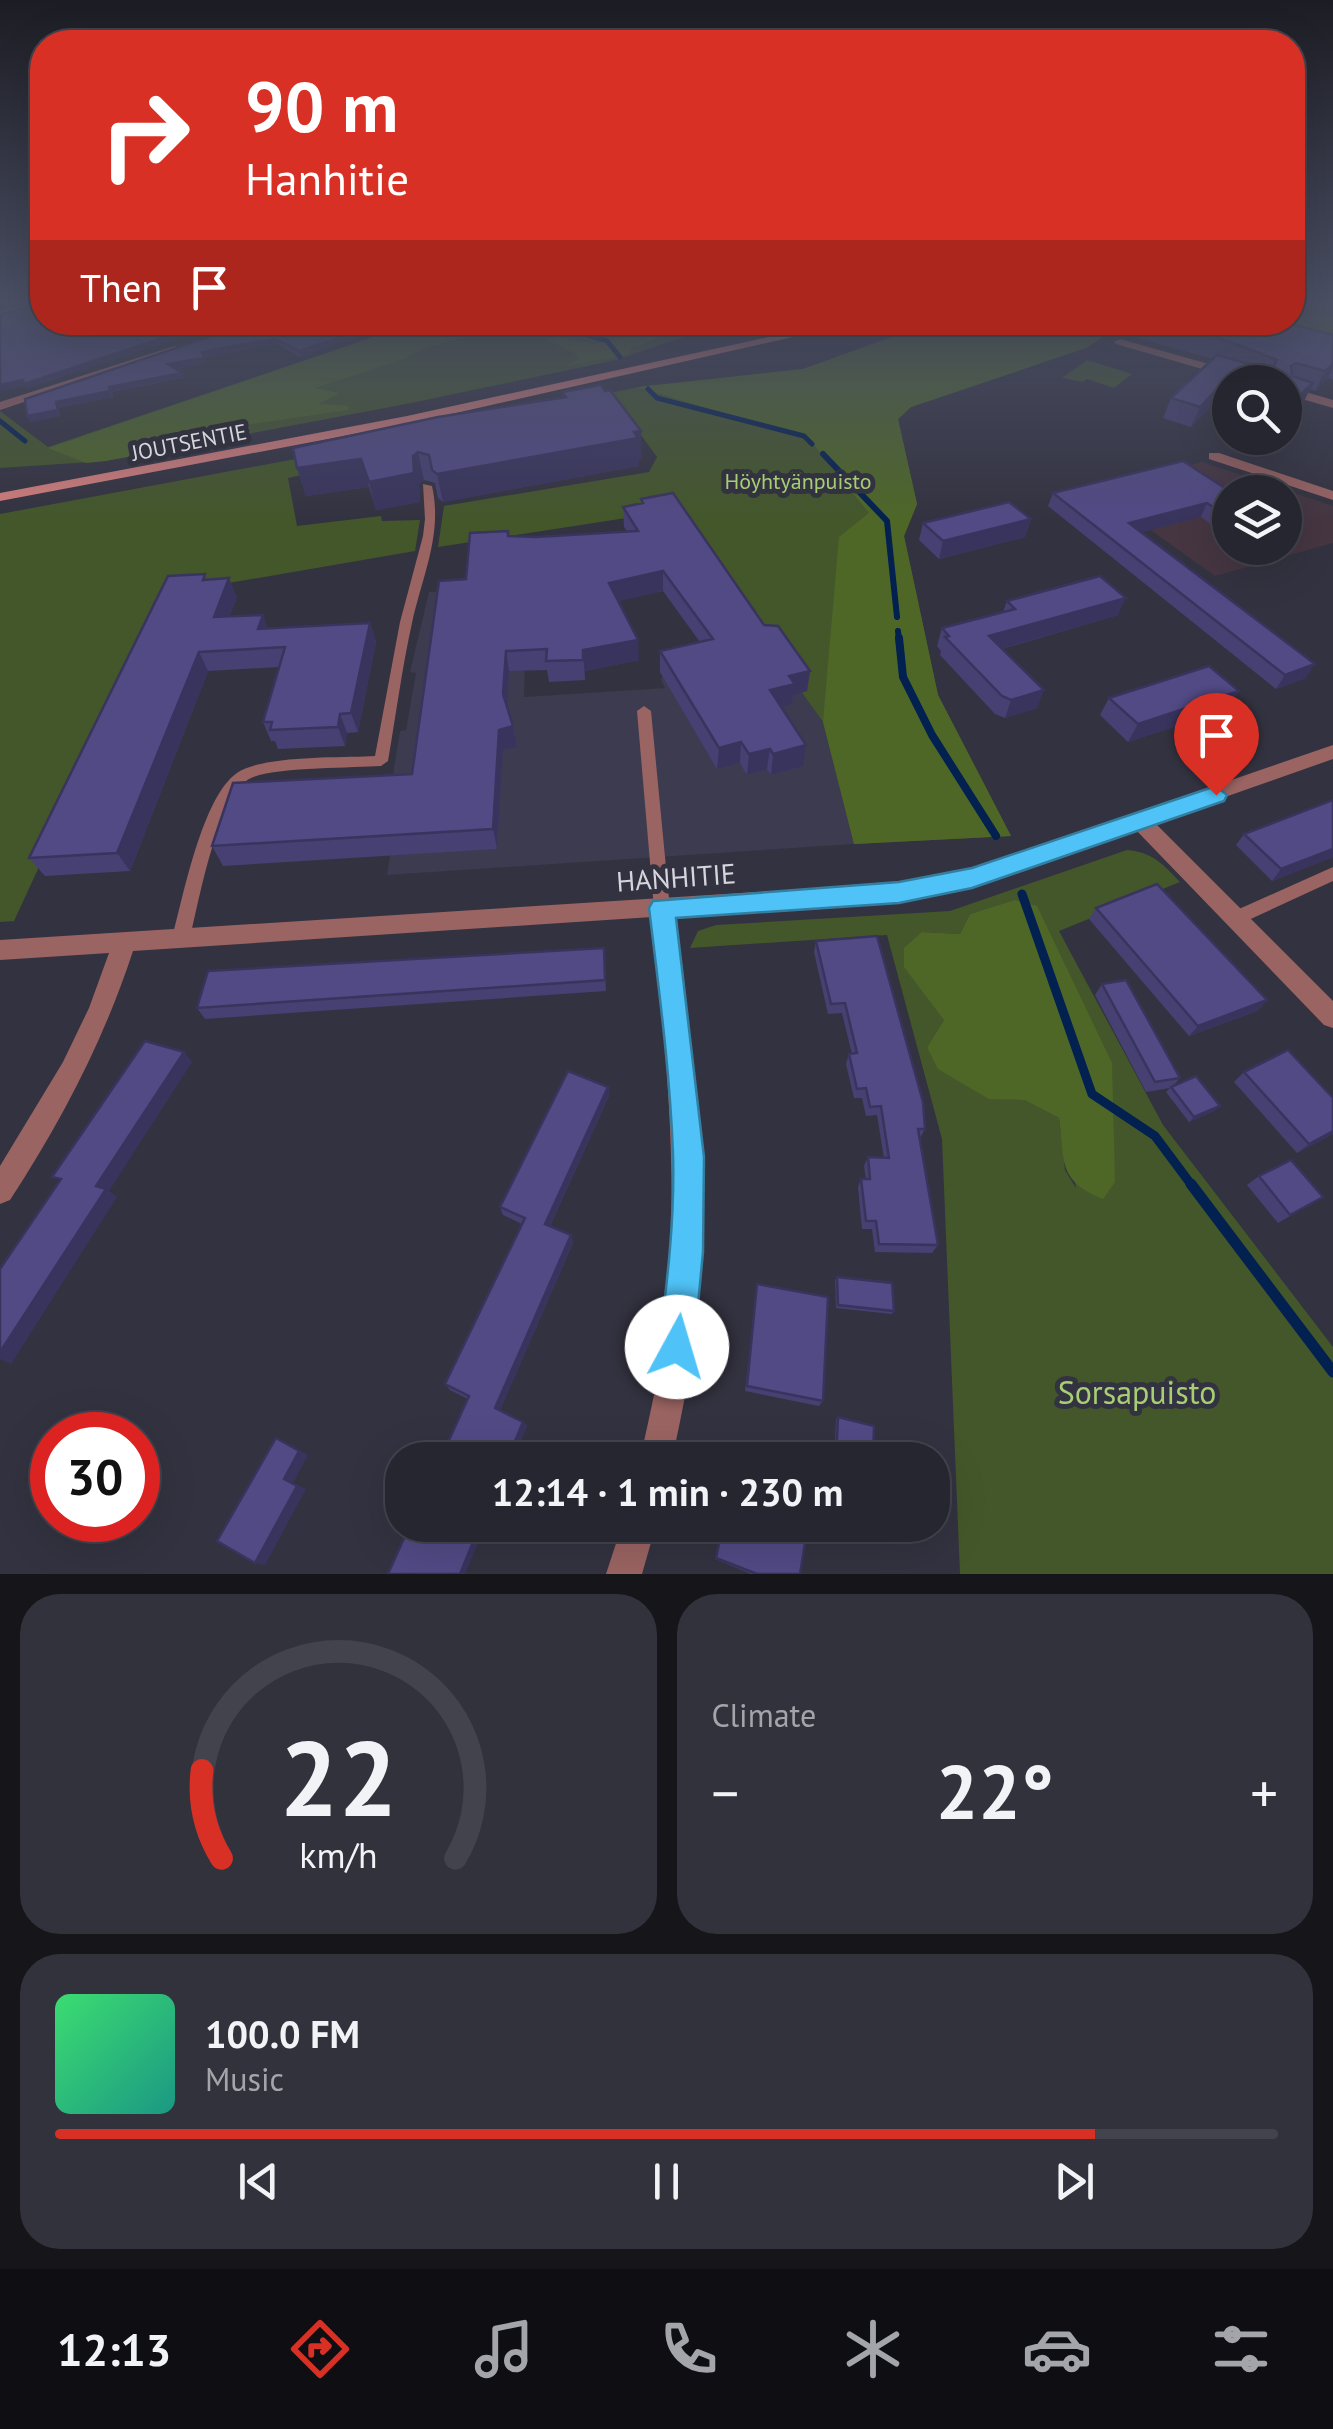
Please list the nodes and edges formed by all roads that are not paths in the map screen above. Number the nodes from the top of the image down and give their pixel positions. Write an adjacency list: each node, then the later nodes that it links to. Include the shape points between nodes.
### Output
1 (96, 374): 5 (street)
2 (613, 374): 9 (main road, JOUTSENTIE)
3 (1302, 395): 4 (street)
4 (1333, 404)
5 (0, 406)
6 (1214, 456): 8 (street)
7 (427, 486): 16 (lane, via 430,524 380,761 244,775 224,797)
8 (1333, 496)
9 (0, 497)
10 (644, 711): 14 (lane)
11 (1333, 752): 12 (street, HANHITIE)
12 (1141, 822): 14 (street, HANHITIE, via 972,878 899,892); 15 (street)
13 (1333, 874): 15 (lane)
14 (662, 908): 16 (street, HANHITIE); 21 (street, via 688,1157 685,1272)
15 (1236, 918): 19 (street)
16 (181, 938): 17 (street, HANHITIE)
17 (124, 942): 18 (street, HANHITIE); 20 (street, via 92,1035)
18 (0, 950)
19 (1333, 1017)
20 (0, 1190)
21 (661, 1442)
22 (634, 1542): 23 (street)
23 (624, 1574)

